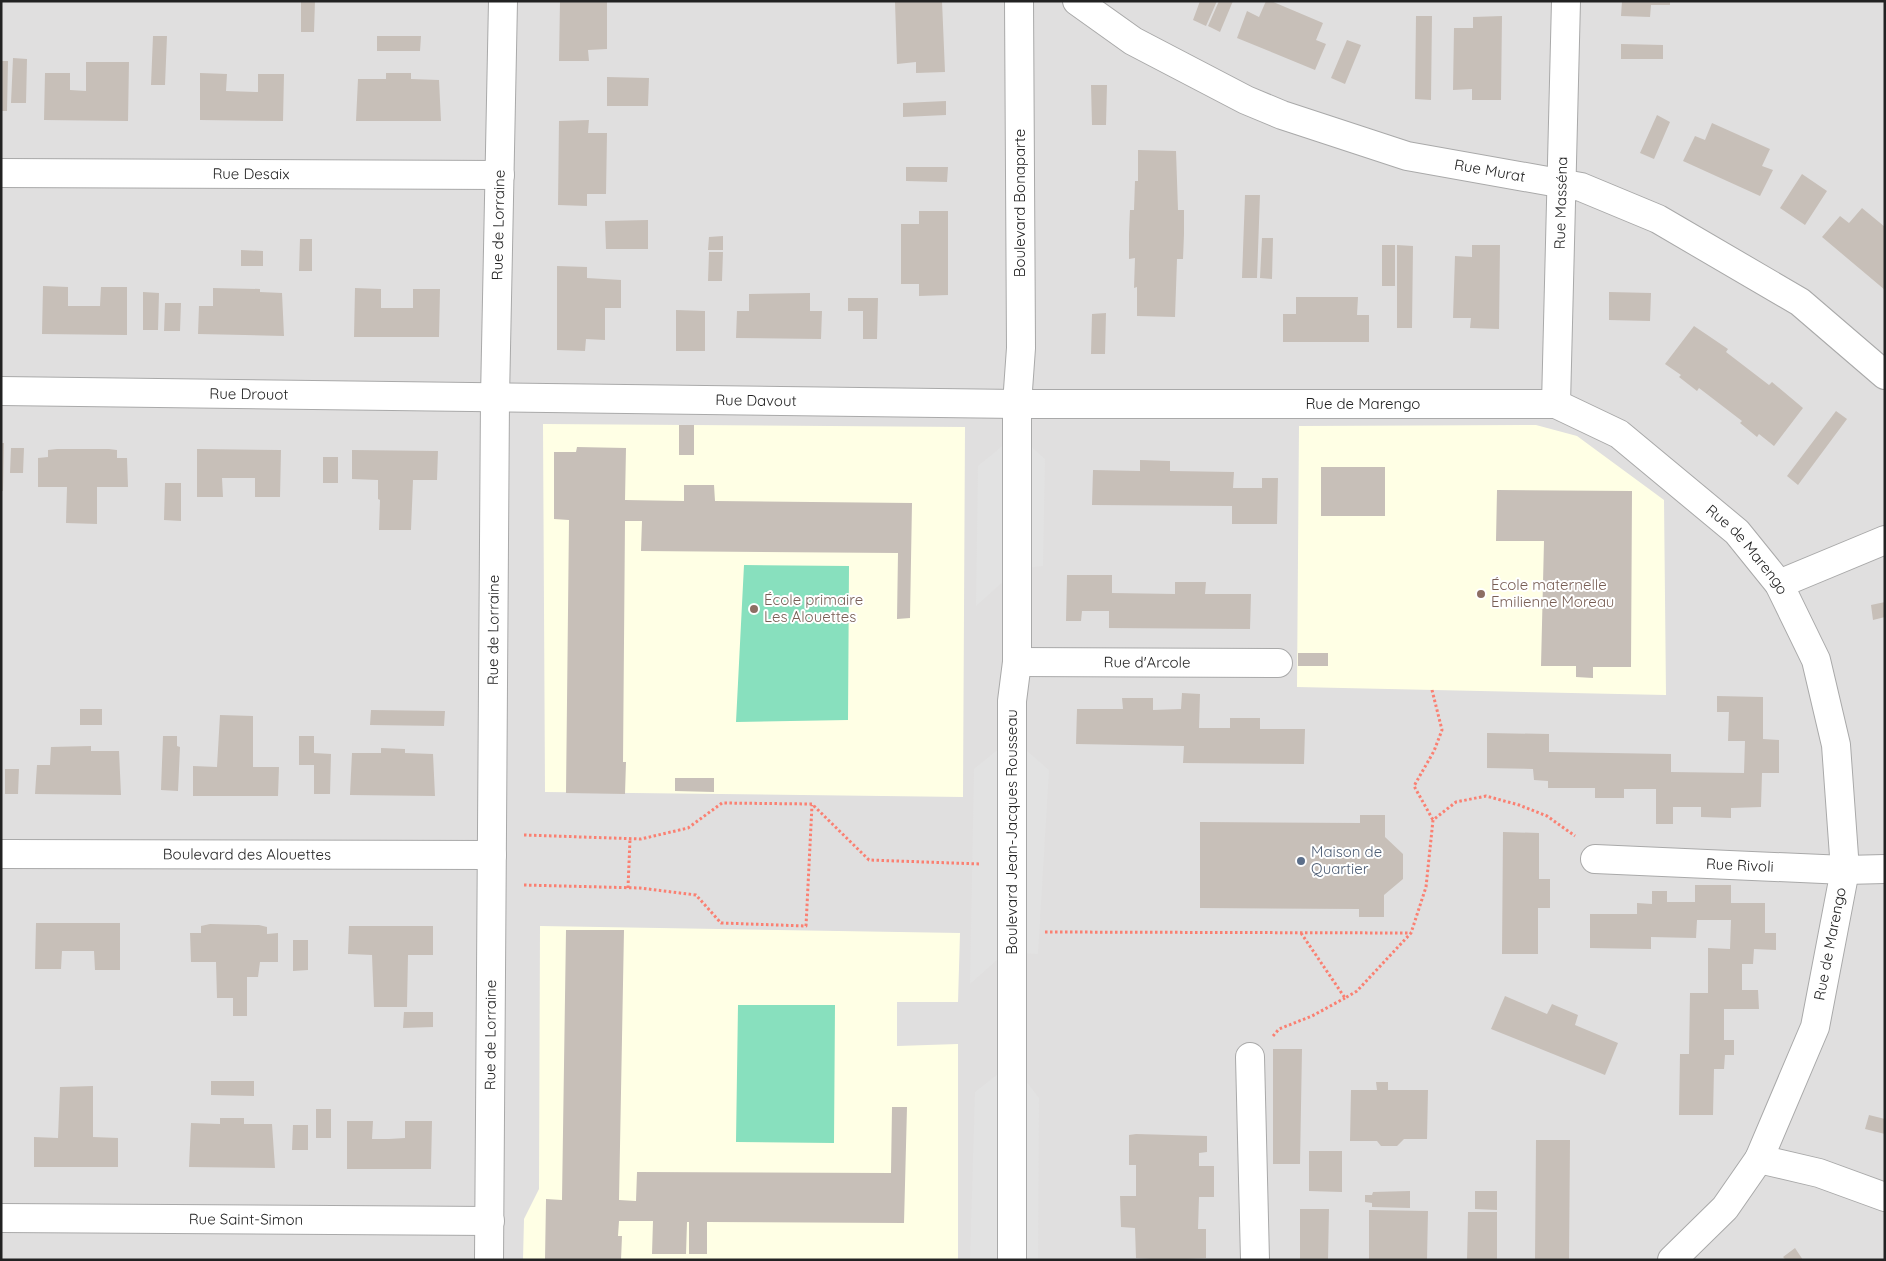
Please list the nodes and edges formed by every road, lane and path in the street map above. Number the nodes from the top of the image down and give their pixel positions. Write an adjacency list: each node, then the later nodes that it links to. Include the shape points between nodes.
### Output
1 (503, 1): 6 (street, Rue de Lorraine)
2 (1019, 1): 11 (street, Boulevard Bonaparte, via 1021,348)
3 (1077, 1): 7 (street, Rue Murat, via 1134,41 1282,116 1407,156)
4 (1566, 1): 7 (street, Rue Masséna)
5 (1, 173): 6 (street, Rue Desaix)
6 (500, 176): 10 (street, Rue de Lorraine)
7 (1562, 183): 8 (street, Rue Murat, via 1581,187 1658,219 1800,302); 12 (street, Rue Masséna)
8 (1885, 376)
9 (1, 391): 10 (street, Rue Drouot)
10 (495, 398): 11 (street, Rue Davout); 21 (street, Rue de Lorraine)
11 (1017, 404): 12 (street, Rue de Marengo); 15 (street, Boulevard Jean-Jacques Rousseau)
12 (1556, 404): 14 (street, Rue de Marengo, via 1619,434 1737,532)
13 (1885, 540): 14 (street)
14 (1779, 584): 26 (street, Rue de Marengo, via 1816,660 1836,745)
15 (1017, 662): 16 (street, Rue d'Arcole); 24 (street, Boulevard Jean-Jacques Rousseau, via 1012,701)
16 (1278, 663)
17 (1432, 690): 19 (path, via 1442,730 1414,786)
18 (812, 804): 20 (path, via 722,803 688,828); 24 (path, via 868,860); 28 (path, via 806,926 721,923 696,895)
19 (1433, 820): 23 (path, via 1456,802 1486,796 1519,804 1547,816 1570,831); 31 (path, via 1426,887)
20 (630, 839): 21 (path); 28 (path)
21 (492, 845): 22 (street, Boulevard des Alouettes); 27 (street, Rue de Lorraine)
22 (1, 854)
23 (1595, 859): 26 (street, Rue Rivoli)
24 (1012, 865): 29 (street, Boulevard Jean-Jacques Rousseau)
25 (1885, 869): 26 (street, Rue Rivoli)
26 (1845, 870): 34 (street, Rue de Marengo, via 1815,1026)
27 (493, 885): 28 (path); 37 (street, Rue de Lorraine)
28 (628, 888)
29 (1012, 932): 30 (path); 39 (street, Boulevard Jean-Jacques Rousseau)
30 (1301, 933): 31 (path); 32 (path)
31 (1411, 933): 32 (path, via 1357,991)
32 (1345, 998): 33 (path, via 1279,1030)
33 (1250, 1057): 40 (street)
34 (1759, 1159): 35 (street, via 1819,1173); 41 (street, Rue de Marengo, via 1725,1208)
35 (1885, 1197)
36 (1, 1218): 37 (street, Rue Saint-Simon)
37 (490, 1221): 38 (street, Rue de Lorraine)
38 (488, 1260)
39 (1012, 1260)
40 (1255, 1260)
41 (1672, 1260)

